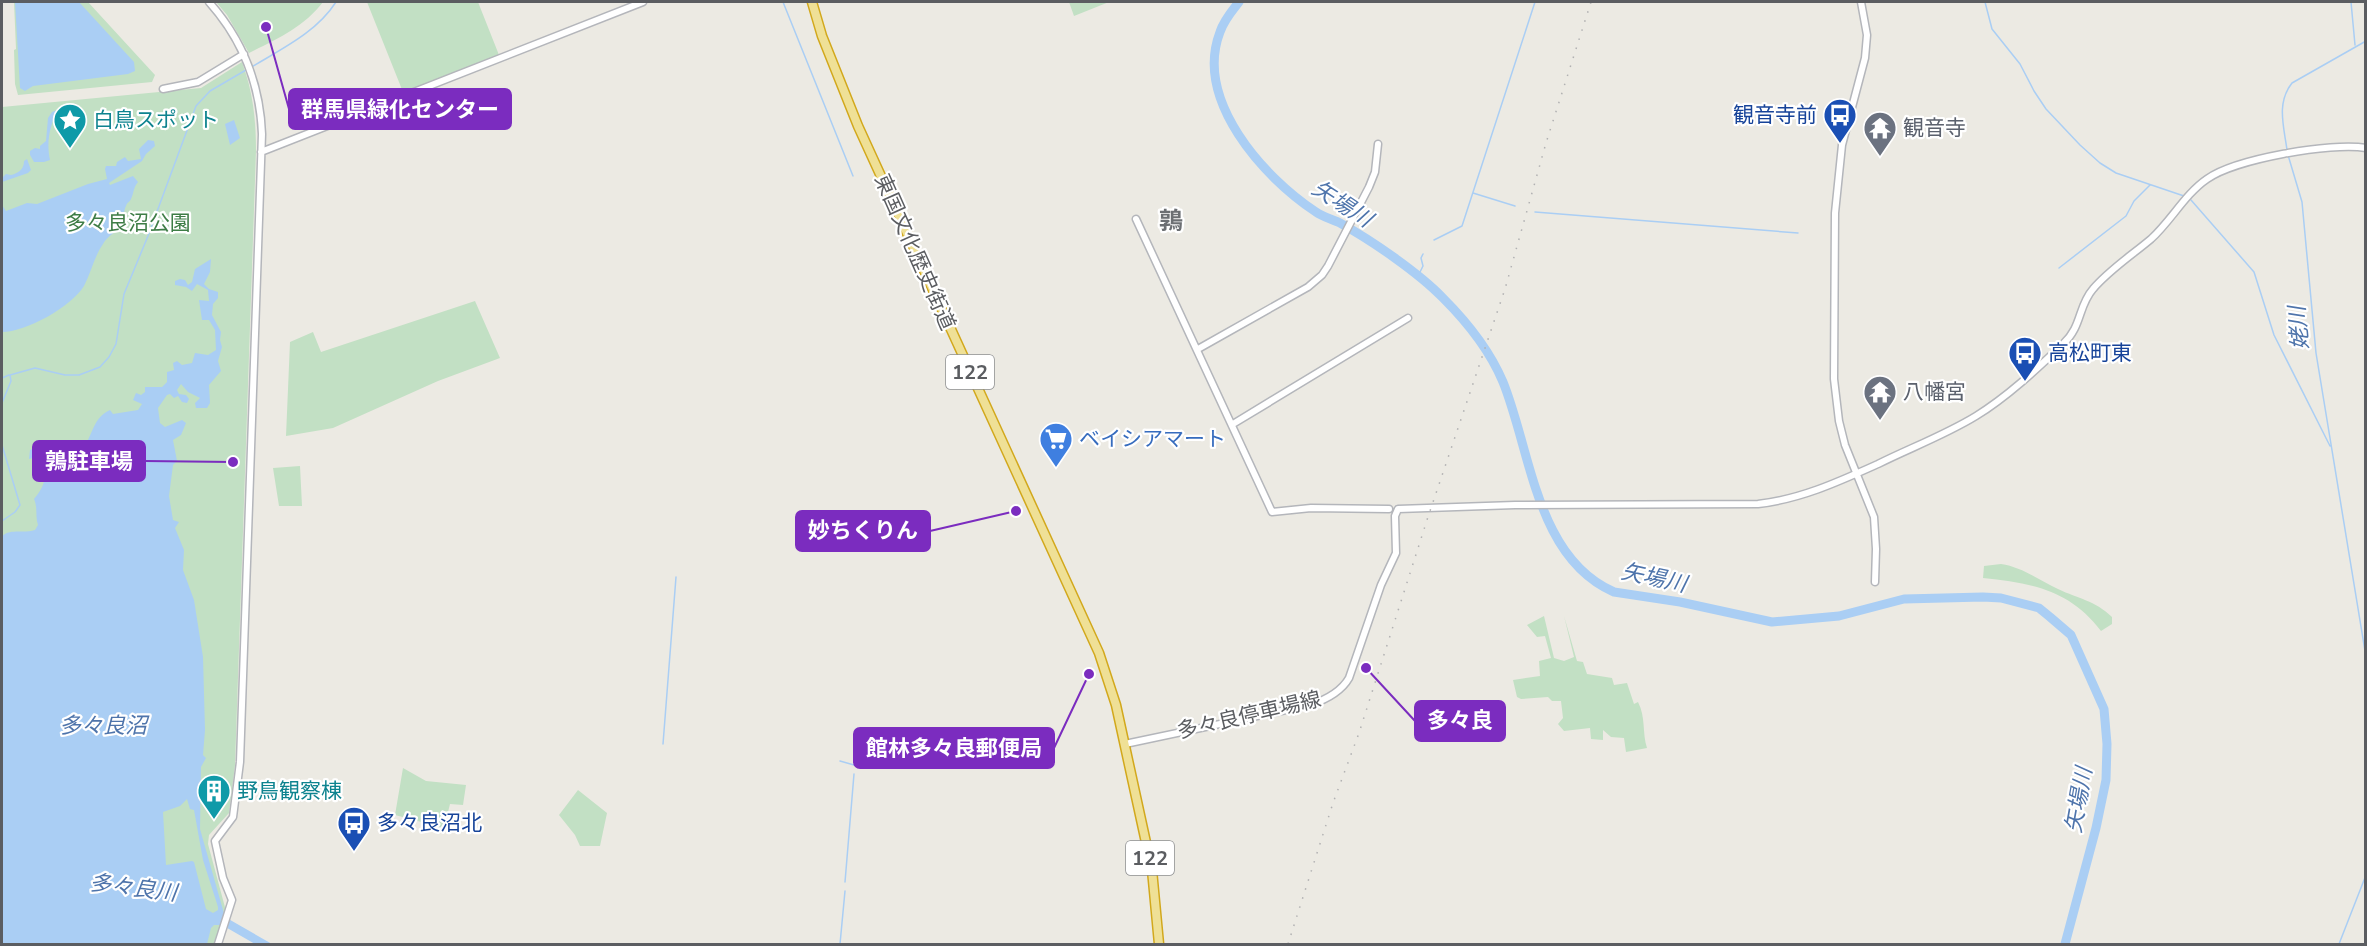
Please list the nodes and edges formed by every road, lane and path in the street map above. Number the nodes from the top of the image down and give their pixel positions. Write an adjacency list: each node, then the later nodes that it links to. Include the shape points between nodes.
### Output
1 (209, 2): 5 (street, via 228,24)
2 (643, 2): 9 (street)
3 (812, 2): 17 (highway, 東国文化歴史街道 / 122, via 858,126 1091,634)
4 (1861, 2): 14 (street, via 1867,35 1865,58 1842,145 1835,213 1834,386 1841,431)
5 (245, 57): 6 (street, via 198,82); 9 (street, via 261,118)
6 (163, 89)
7 (1378, 144): 12 (street, via 1375,172 1322,274 1308,287)
8 (2366, 147): 14 (street, via 2284,154 2227,169 2207,179 2154,236 2093,288 2073,333 2039,366 1965,422)
9 (261, 152): 18 (street, via 240,762 233,817 214,845 231,897)
10 (1136, 219): 12 (street)
11 (1408, 318): 13 (street)
12 (1198, 349): 13 (street)
13 (1233, 424): 15 (street, via 1272,512)
14 (1856, 474): 16 (street, via 1874,517); 17 (street, 多々良停車場線, via 1808,494 1758,504 1398,509 1396,553 1345,684 1317,703)
15 (1389, 509)
16 (1875, 582)
17 (1125, 744): 19 (highway, 東国文化歴史街道 / 122, via 1154,878)
18 (218, 945)
19 (1159, 945)

